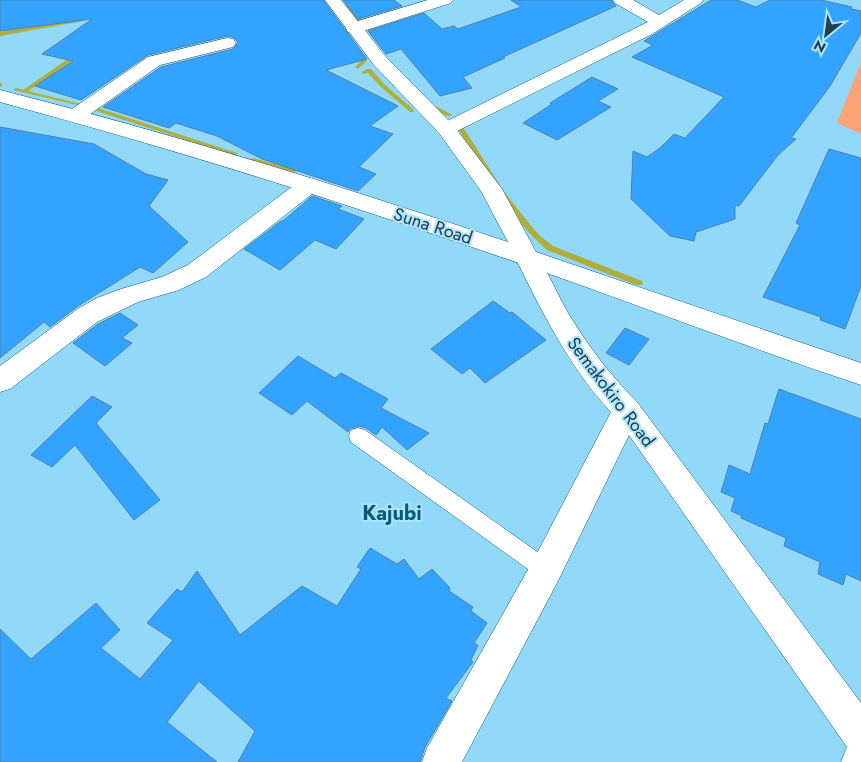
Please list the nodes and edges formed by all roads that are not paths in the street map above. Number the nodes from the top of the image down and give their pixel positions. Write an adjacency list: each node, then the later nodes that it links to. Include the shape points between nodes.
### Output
1 (332, 0): 6 (street, Semakokiro Road)
2 (445, 0): 6 (street)
3 (621, 0): 5 (street)
4 (695, 0): 5 (street)
5 (660, 22): 10 (street)
6 (354, 28): 10 (street, Semakokiro Road, via 380,61)
7 (227, 43): 9 (street, via 154,61)
8 (0, 96): 9 (street, Suna Road)
9 (76, 116): 11 (street, Suna Road)
10 (446, 129): 12 (street, Semakokiro Road, via 491,189)
11 (309, 185): 12 (street, Suna Road); 14 (street, via 197,271 170,284 130,295 88,315)
12 (527, 257): 13 (street, Suna Road); 15 (street, Semakokiro Road, via 558,320 603,387)
13 (861, 374)
14 (0, 381)
15 (627, 410): 17 (street); 18 (street, Semakokiro Road)
16 (358, 436): 17 (lane)
17 (546, 570): 19 (street)
18 (861, 735)
19 (441, 762)

